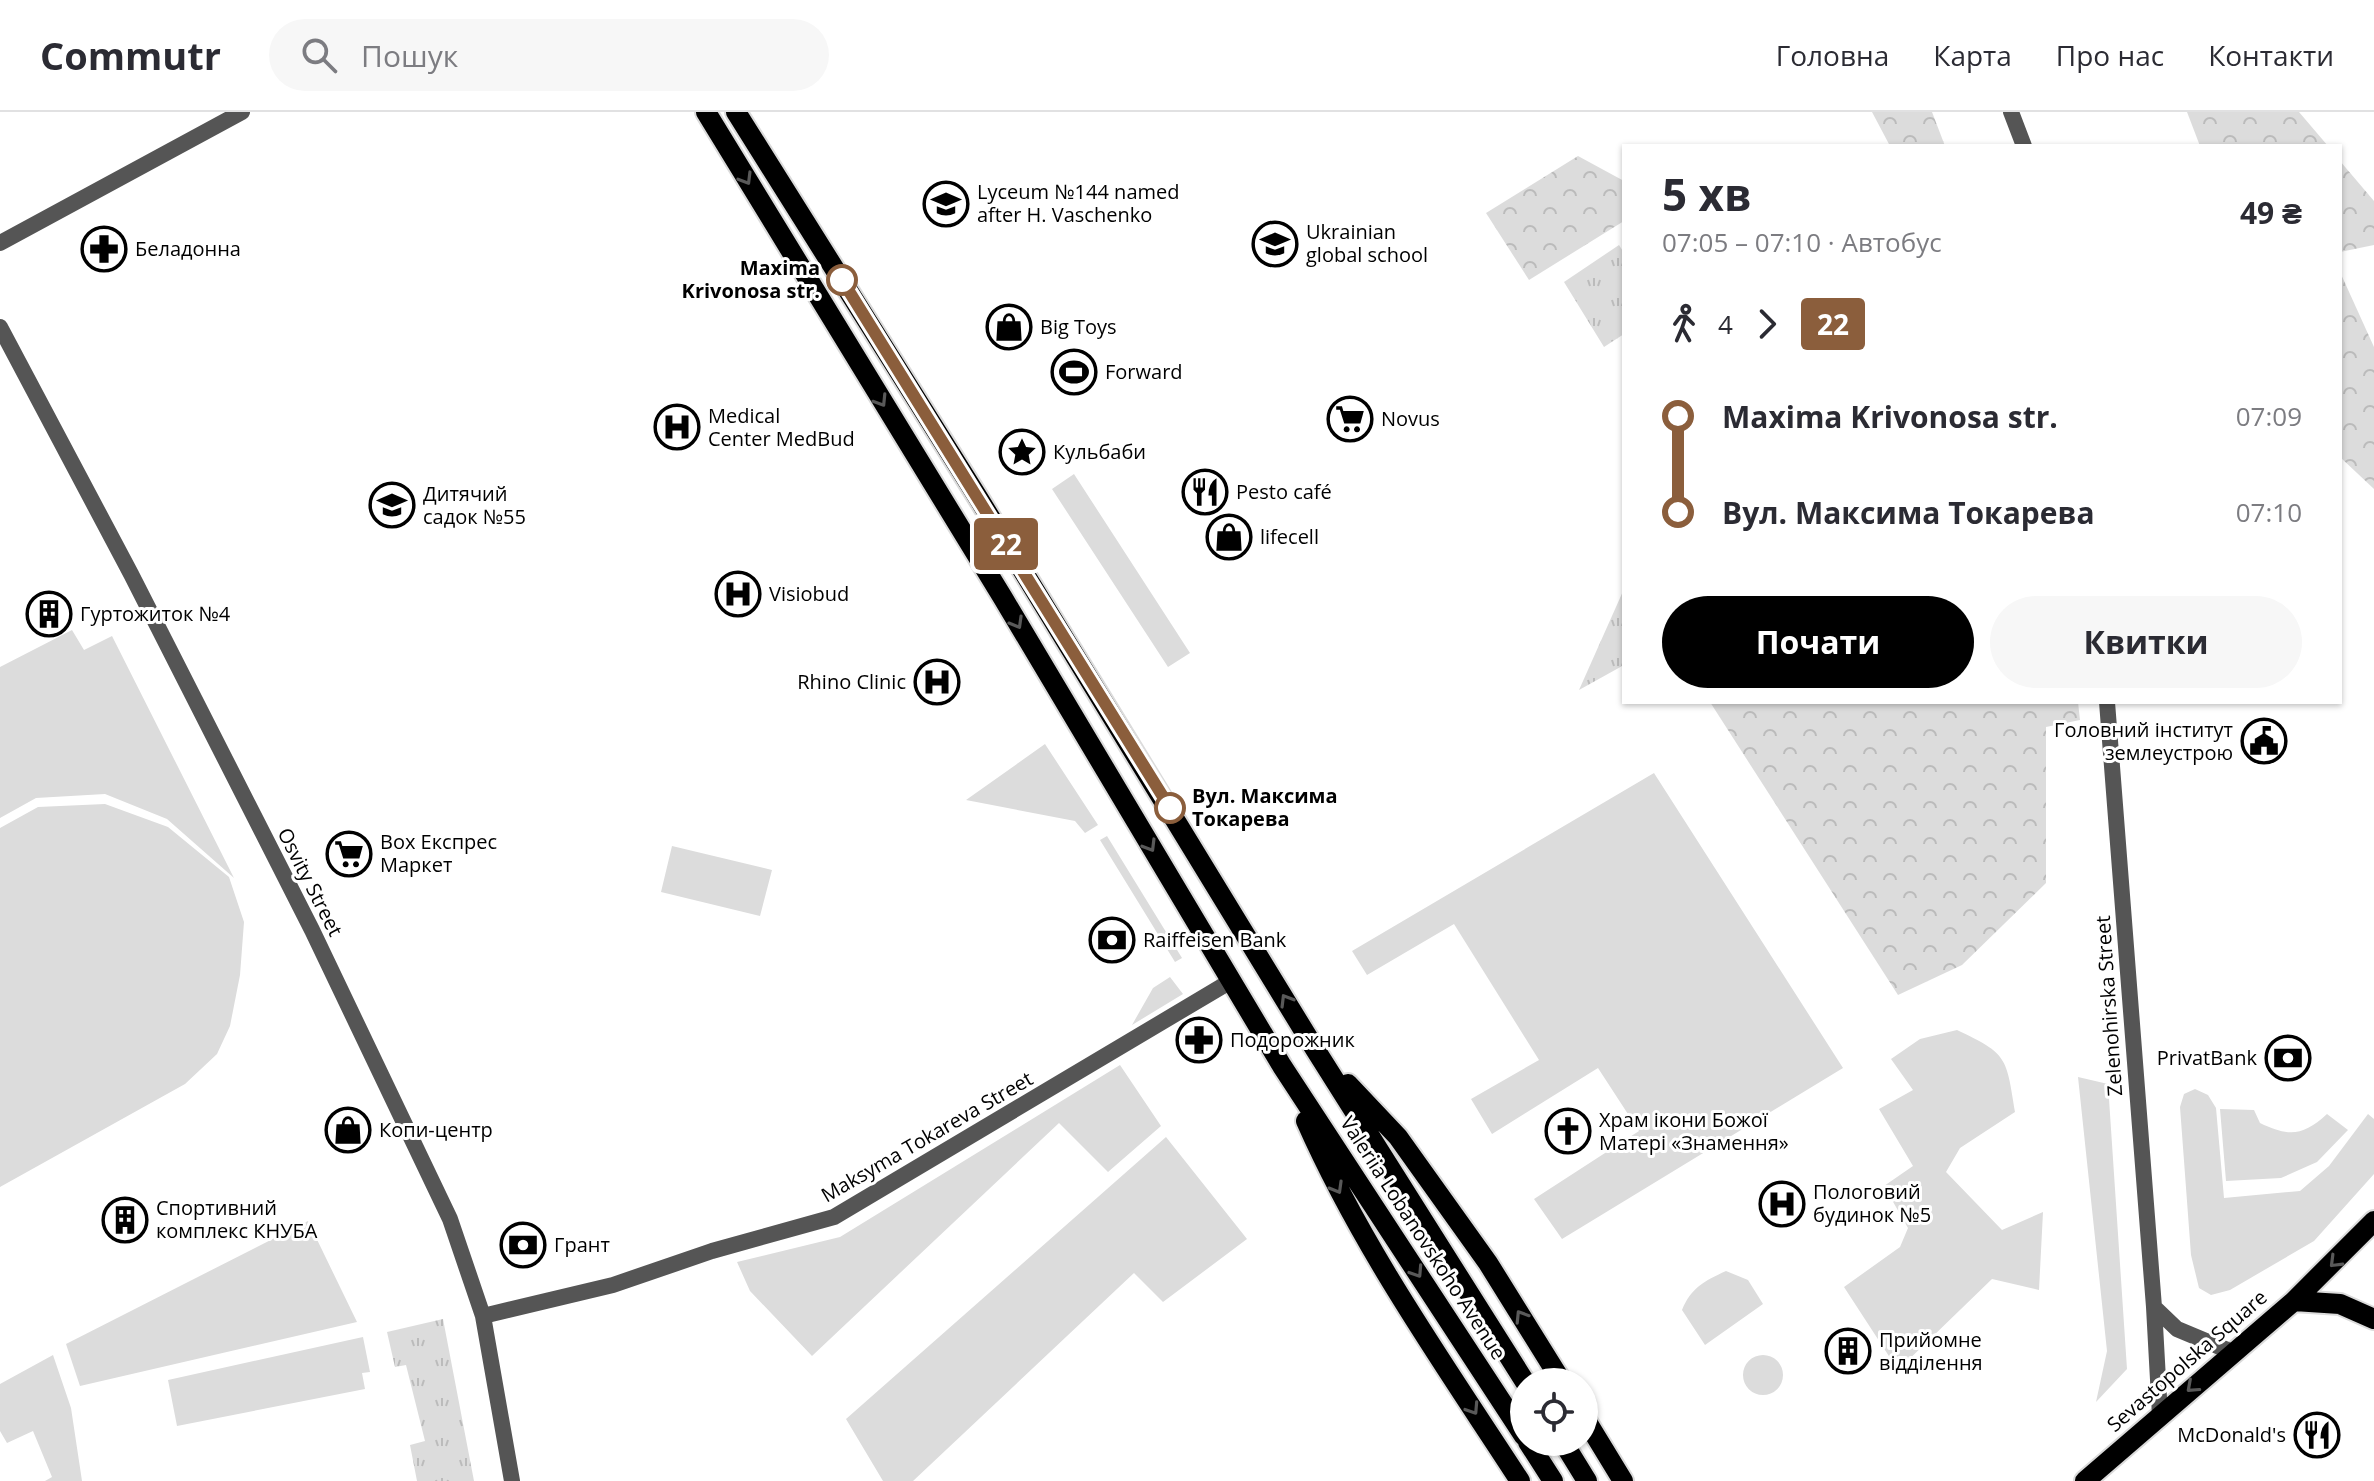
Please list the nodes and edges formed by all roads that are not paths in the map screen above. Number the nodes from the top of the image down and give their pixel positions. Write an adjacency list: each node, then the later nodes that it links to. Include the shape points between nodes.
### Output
1 (242, 112): 6 (street)
2 (706, 112): 9 (main road, Valeriia Lobanovskoho Avenue, one-way to 9)
3 (736, 112): 10 (main road, Valeriia Lobanovskoho Avenue, one-way to 3)
4 (2011, 112): 5 (street)
5 (2023, 144)
6 (0, 243)
7 (0, 327): 15 (street, Osvity Street, via 312,930 450,1219)
8 (2107, 704): 14 (street, Zelenohirska Street)
9 (1231, 981): 11 (main road, Valeriia Lobanovskoho Avenue); 15 (street, Maksyma Tokareva Street, via 834,1217 613,1285)
10 (1315, 1049): 18 (main road, Valeriia Lobanovskoho Avenue); 19 (main road, Valeriia Lobanovskoho Avenue, one-way to 10, via 1488,1263 1398,1137)
11 (1282, 1066): 20 (main road, Valeriia Lobanovskoho Avenue, one-way to 20); 26 (main road, Valeriia Lobanovskoho Avenue, one-way to 26, via 1331,1178)
12 (2374, 1221): 13 (main road, one-way to 13)
13 (2294, 1301): 16 (main road, Sevastopolska Square, via 2340,1304); 17 (main road, Sevastopolska Square)
14 (2154, 1307): 17 (street, via 2177,1329); 21 (street, Zelenohirska Street)
15 (483, 1316): 25 (street, Osvity Street)
16 (2374, 1319)
17 (2232, 1352): 21 (main road, Sevastopolska Square, one-way to 21)
18 (1516, 1368)
19 (1553, 1368)
20 (1510, 1415)
21 (2160, 1416): 30 (main road, Sevastopolska Square)
22 (1598, 1440): 29 (main road)
23 (1537, 1456): 27 (main road)
24 (1572, 1456): 28 (main road)
25 (512, 1481)
26 (1520, 1481)
27 (1553, 1481)
28 (1587, 1481)
29 (1623, 1481)
30 (2085, 1481)

